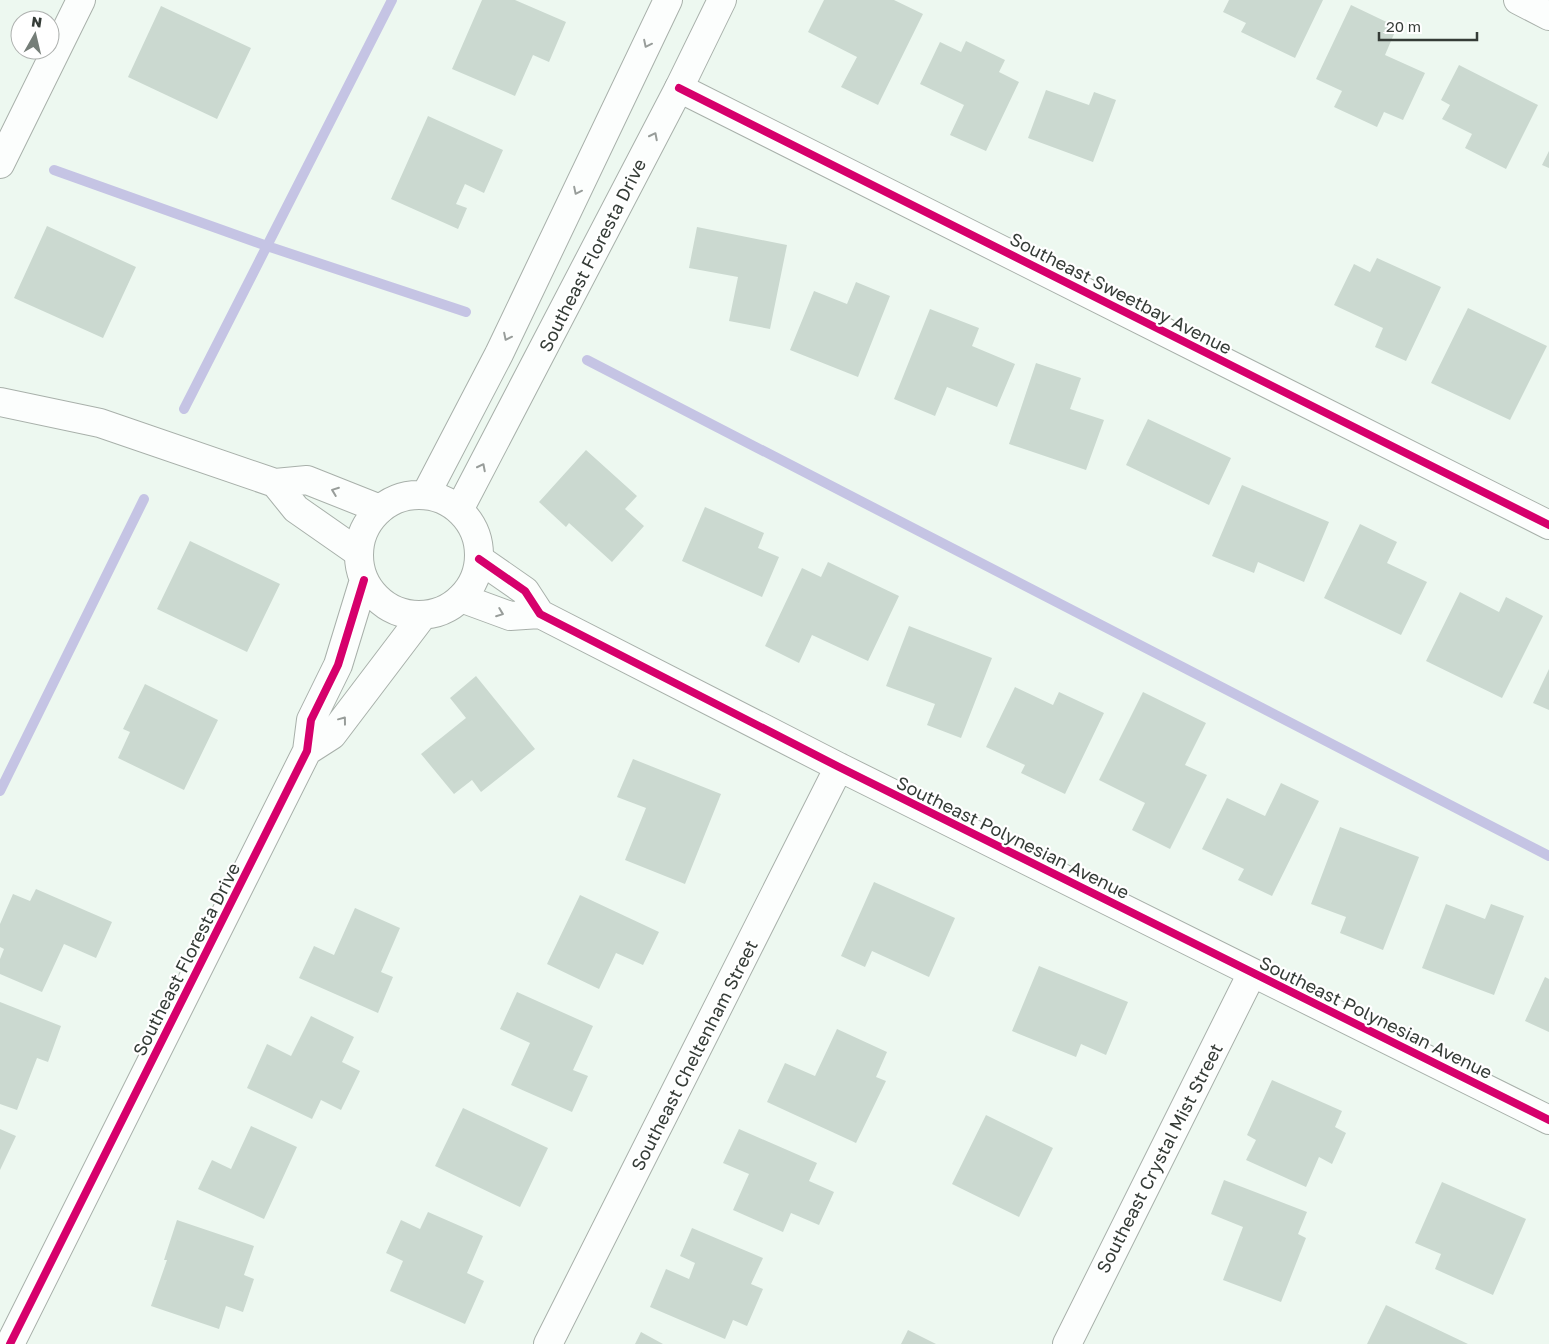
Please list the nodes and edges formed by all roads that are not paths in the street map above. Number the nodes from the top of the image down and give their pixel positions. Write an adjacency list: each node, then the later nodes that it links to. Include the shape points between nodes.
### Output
1 (81, 0): 7 (street)
2 (668, 0): 10 (street, one-way to 10, via 499,354)
3 (722, 0): 6 (street, Southeast Floresta Drive)
4 (1518, 0): 5 (street)
5 (1549, 16)
6 (679, 88): 12 (street, Southeast Floresta Drive, one-way to 6); 13 (street, Southeast Sweetbay Avenue)
7 (0, 164)
8 (0, 402): 9 (street, via 100,423)
9 (275, 483): 11 (street, one-way to 9, via 307,480); 14 (street, via 296,509)
10 (426, 494): 11 (street, via 395,499); 12 (street)
11 (380, 509): 14 (street, via 369,521)
12 (459, 510): 15 (street, via 478,541)
13 (1549, 525)
14 (359, 553): 16 (street)
15 (479, 560): 17 (street, via 470,587); 19 (street, Southeast Polynesian Avenue, via 525,591)
16 (364, 580): 18 (street, via 374,595 388,606 405,613); 20 (street, Southeast Floresta Drive, via 338,664 310,720)
17 (461, 598): 18 (street, via 437,612); 19 (street, one-way to 19, via 510,616)
18 (423, 614): 20 (street, one-way to 18, via 332,735)
19 (540, 614): 21 (street, Southeast Polynesian Avenue)
20 (307, 751): 24 (street, Southeast Floresta Drive)
21 (839, 767): 22 (street, Southeast Polynesian Avenue); 25 (street, Southeast Cheltenham Street)
22 (1252, 973): 23 (street, Southeast Polynesian Avenue); 26 (street, Southeast Crystal Mist Street)
23 (1549, 1120)
24 (10, 1344)
25 (548, 1344)
26 (1067, 1344)

